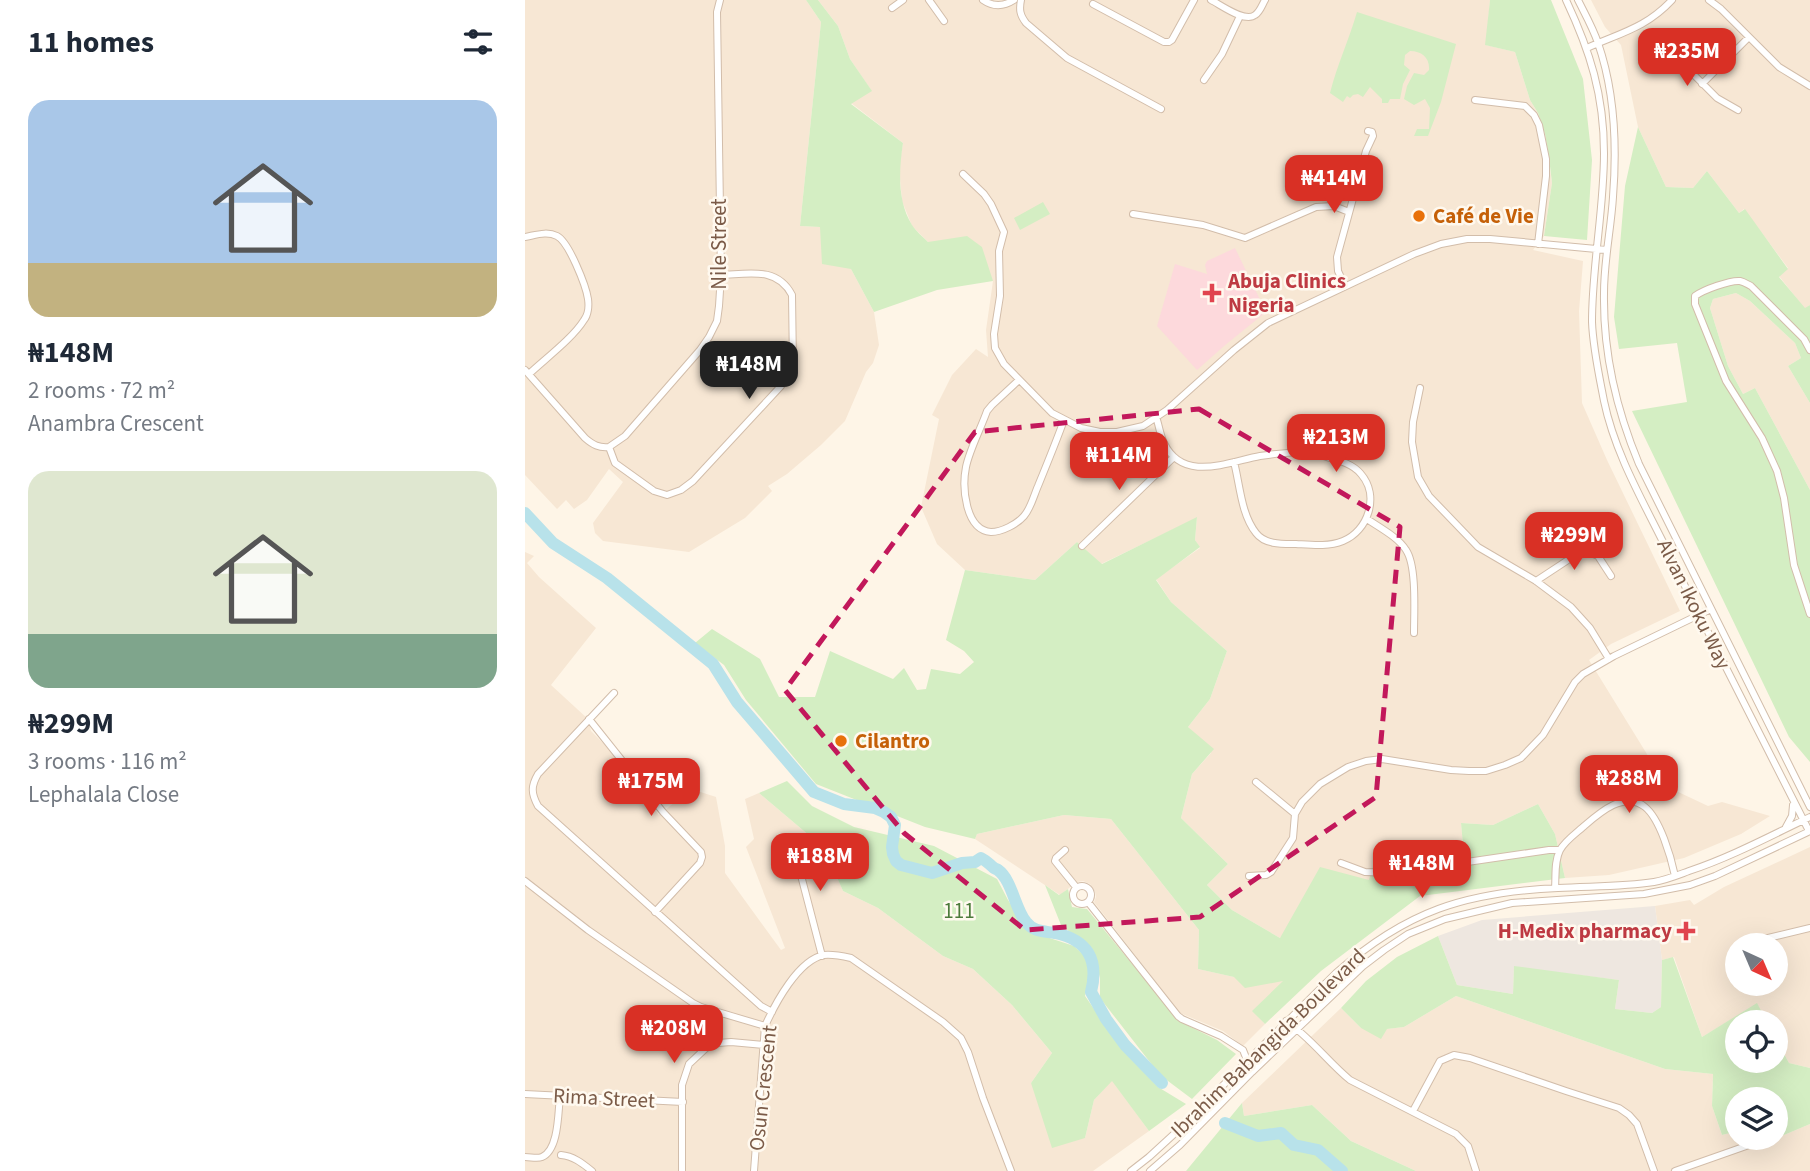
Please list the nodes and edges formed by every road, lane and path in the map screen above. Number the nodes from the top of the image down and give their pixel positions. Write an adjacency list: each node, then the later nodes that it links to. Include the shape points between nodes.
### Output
1 (720, 0): 36 (street, Nile Street)
2 (903, 0): 15 (street)
3 (929, 0): 17 (street)
4 (983, 0): 5 (street, via 1001,6)
5 (1014, 0)
6 (1021, 0): 26 (street, via 1026,23 1067,58)
7 (1194, 0): 14 (street, via 1169,42)
8 (1211, 0): 16 (street)
9 (1265, 0): 16 (street, via 1254,16)
10 (1566, 0): 21 (street, Alvan Ikoku Way)
11 (1578, 0): 19 (street, Alvan Ikoku Way)
12 (1672, 0): 19 (street, via 1641,26)
13 (1709, 0): 18 (street)
14 (1093, 4)
15 (892, 8)
16 (1240, 16): 22 (street)
17 (944, 21)
18 (1749, 37): 23 (street); 24 (street, via 1779,67)
19 (1598, 43): 21 (street); 35 (street, Alvan Ikoku Way, via 1613,111 1615,152)
20 (1648, 46): 23 (street)
21 (1587, 48): 34 (street, Alvan Ikoku Way, via 1604,151)
22 (1204, 80)
23 (1702, 84): 27 (street)
24 (1810, 86)
25 (1475, 100): 33 (street, via 1525,106 1539,125 1546,176)
26 (1160, 109)
27 (1738, 110)
28 (1368, 131): 30 (street, via 1373,136)
29 (963, 174): 40 (street, via 984,194 1004,232 999,251 995,348)
30 (1349, 212): 31 (street, via 1334,206 1316,207 1245,238 1203,225); 37 (street, via 1337,257)
31 (1133, 214)
32 (525, 237): 39 (street, via 547,233 565,242 589,308 572,334)
33 (1538, 244): 34 (street); 37 (street, via 1490,239 1441,244)
34 (1596, 250): 35 (street); 53 (street, Alvan Ikoku Way, via 1592,325 1604,404 1627,469)
35 (1607, 250): 51 (street, Alvan Ikoku Way, via 1604,322 1616,399 1639,464)
36 (721, 275): 44 (street, Nile Street, via 717,321 709,337 625,436); 44 (street, via 763,274 789,289 794,357 790,373 681,490 667,495 654,491 615,463)
37 (1345, 286): 42 (street, via 1268,323)
38 (1810, 350): 52 (street, via 1743,282 1695,296 1726,382 1777,471 1794,565)
39 (527, 372): 44 (street, via 592,444)
40 (1019, 380): 43 (street); 43 (street, via 987,411 966,467 969,512 981,529 995,532 1024,516)
41 (1420, 388): 50 (street, via 1412,442 1424,488 1478,547)
42 (1156, 417): 43 (street, via 1143,426 1117,432 1081,428); 45 (street)
43 (1064, 420)
44 (609, 447)
45 (1174, 457): 46 (street, via 1194,467); 48 (street)
46 (1234, 462): 47 (street, via 1291,452 1317,454 1350,465 1362,475 1370,492); 47 (street, via 1245,511 1259,537 1268,541 1335,544 1364,526)
47 (1367, 519): 54 (street, via 1401,544 1410,557)
48 (1082, 546)
49 (1611, 576): 50 (street, via 1598,556 1585,550)
50 (1536, 581): 55 (street, via 1582,618)
51 (1711, 609): 53 (street); 59 (street, Alvan Ikoku Way)
52 (1810, 614)
53 (1699, 615): 55 (street); 60 (street, Alvan Ikoku Way)
54 (1414, 633)
55 (1609, 659): 63 (street, via 1575,682 1543,735 1521,758 1486,771 1366,761 1320,785)
56 (614, 694): 57 (street)
57 (589, 719): 77 (street, via 701,852 700,863); 77 (street, via 538,774 532,796)
58 (1255, 782): 63 (street)
59 (1803, 793): 61 (street); 62 (street, Alvan Ikoku Way)
60 (1793, 799): 64 (street, Alvan Ikoku Way); 65 (street, via 1794,812)
61 (1810, 799)
62 (1810, 807)
63 (1295, 814): 71 (street, via 1293,838 1272,872)
64 (1807, 819): 65 (street, Ibrahim Babangida Boulevard); 66 (street, Alvan Ikoku Way)
65 (1785, 828): 72 (street, Ibrahim Babangida Boulevard, via 1722,860)
66 (1809, 831): 84 (street, Ibrahim Babangida Boulevard, via 1715,876 1678,888 1512,903 1445,919 1384,950)
67 (791, 836): 80 (street)
68 (1065, 850): 74 (street, via 1055,861)
69 (1560, 850): 70 (street, via 1392,873 1365,872); 72 (street, via 1601,812 1618,803 1635,802 1647,809 1659,829); 75 (street)
70 (1341, 863)
71 (1249, 876)
72 (1675, 876): 75 (street, Ibrahim Babangida Boulevard, via 1618,886)
73 (525, 881): 83 (street, via 694,1003)
74 (1076, 887): 76 (street, via 1090,890); 76 (street, via 1075,901)
75 (1555, 888): 82 (street, Ibrahim Babangida Boulevard, via 1478,897 1397,927 1356,955)
76 (1088, 902): 86 (street, via 1178,1016 1243,1050)
77 (655, 912): 81 (street)
78 (1810, 928): 79 (street)
79 (1789, 933)
80 (822, 956): 81 (street, Osun Crescent, via 807,962); 97 (street, via 851,958 955,1032 968,1052)
81 (772, 1012): 83 (street, Osun Crescent)
82 (1286, 1021): 84 (street); 86 (street, Ibrahim Babangida Boulevard)
83 (765, 1026): 85 (street, Osun Crescent)
84 (1298, 1029): 90 (street, via 1350,1080); 99 (street, Ibrahim Babangida Boulevard)
85 (764, 1045): 89 (street, via 731,1042 706,1048 685,1072); 96 (street, Osun Crescent)
86 (1247, 1060): 98 (street, Ibrahim Babangida Boulevard)
87 (525, 1094): 88 (street, Rima Street)
88 (560, 1096): 89 (street, Rima Street); 93 (street, via 555,1139 548,1153 541,1158)
89 (683, 1102): 95 (street)
90 (1413, 1111): 100 (street, via 1456,1134 1468,1146); 101 (street, via 1440,1060 1454,1055 1470,1058 1619,1108 1637,1124)
91 (1734, 1150): 102 (street)
92 (561, 1155): 94 (street)
93 (525, 1157)
94 (591, 1171)
95 (682, 1171)
96 (754, 1171)
97 (1011, 1171)
98 (1131, 1171)
99 (1150, 1171)
100 (1476, 1171)
101 (1654, 1171)
102 (1675, 1171)

